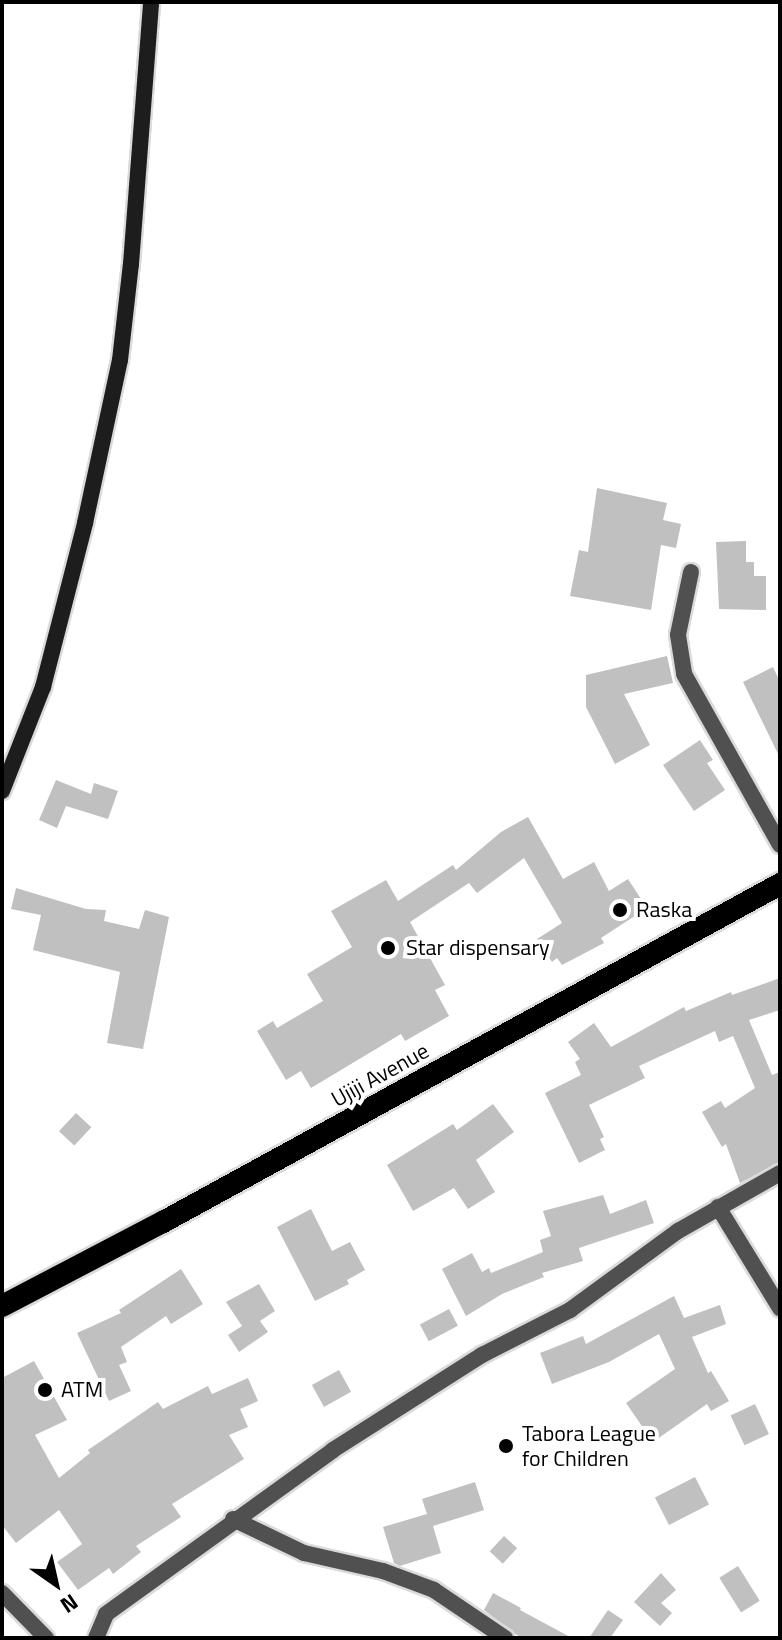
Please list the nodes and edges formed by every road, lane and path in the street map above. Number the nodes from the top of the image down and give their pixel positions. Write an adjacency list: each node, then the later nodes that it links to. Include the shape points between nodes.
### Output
1 (151, 2): 3 (main road, via 120,360 43,687)
2 (691, 572): 4 (street, via 678,635 684,674)
3 (2, 791)
4 (780, 845)
5 (780, 884): 8 (highway, Ujiji Avenue)
6 (780, 1173): 7 (street)
7 (718, 1207): 9 (street); 10 (street, via 570,1310 482,1355)
8 (2, 1306)
9 (780, 1308)
10 (233, 1519): 13 (street, via 106,1614); 14 (street, via 304,1553 420,1584)
11 (2, 1593): 12 (street)
12 (46, 1638)
13 (96, 1638)
14 (505, 1638)

